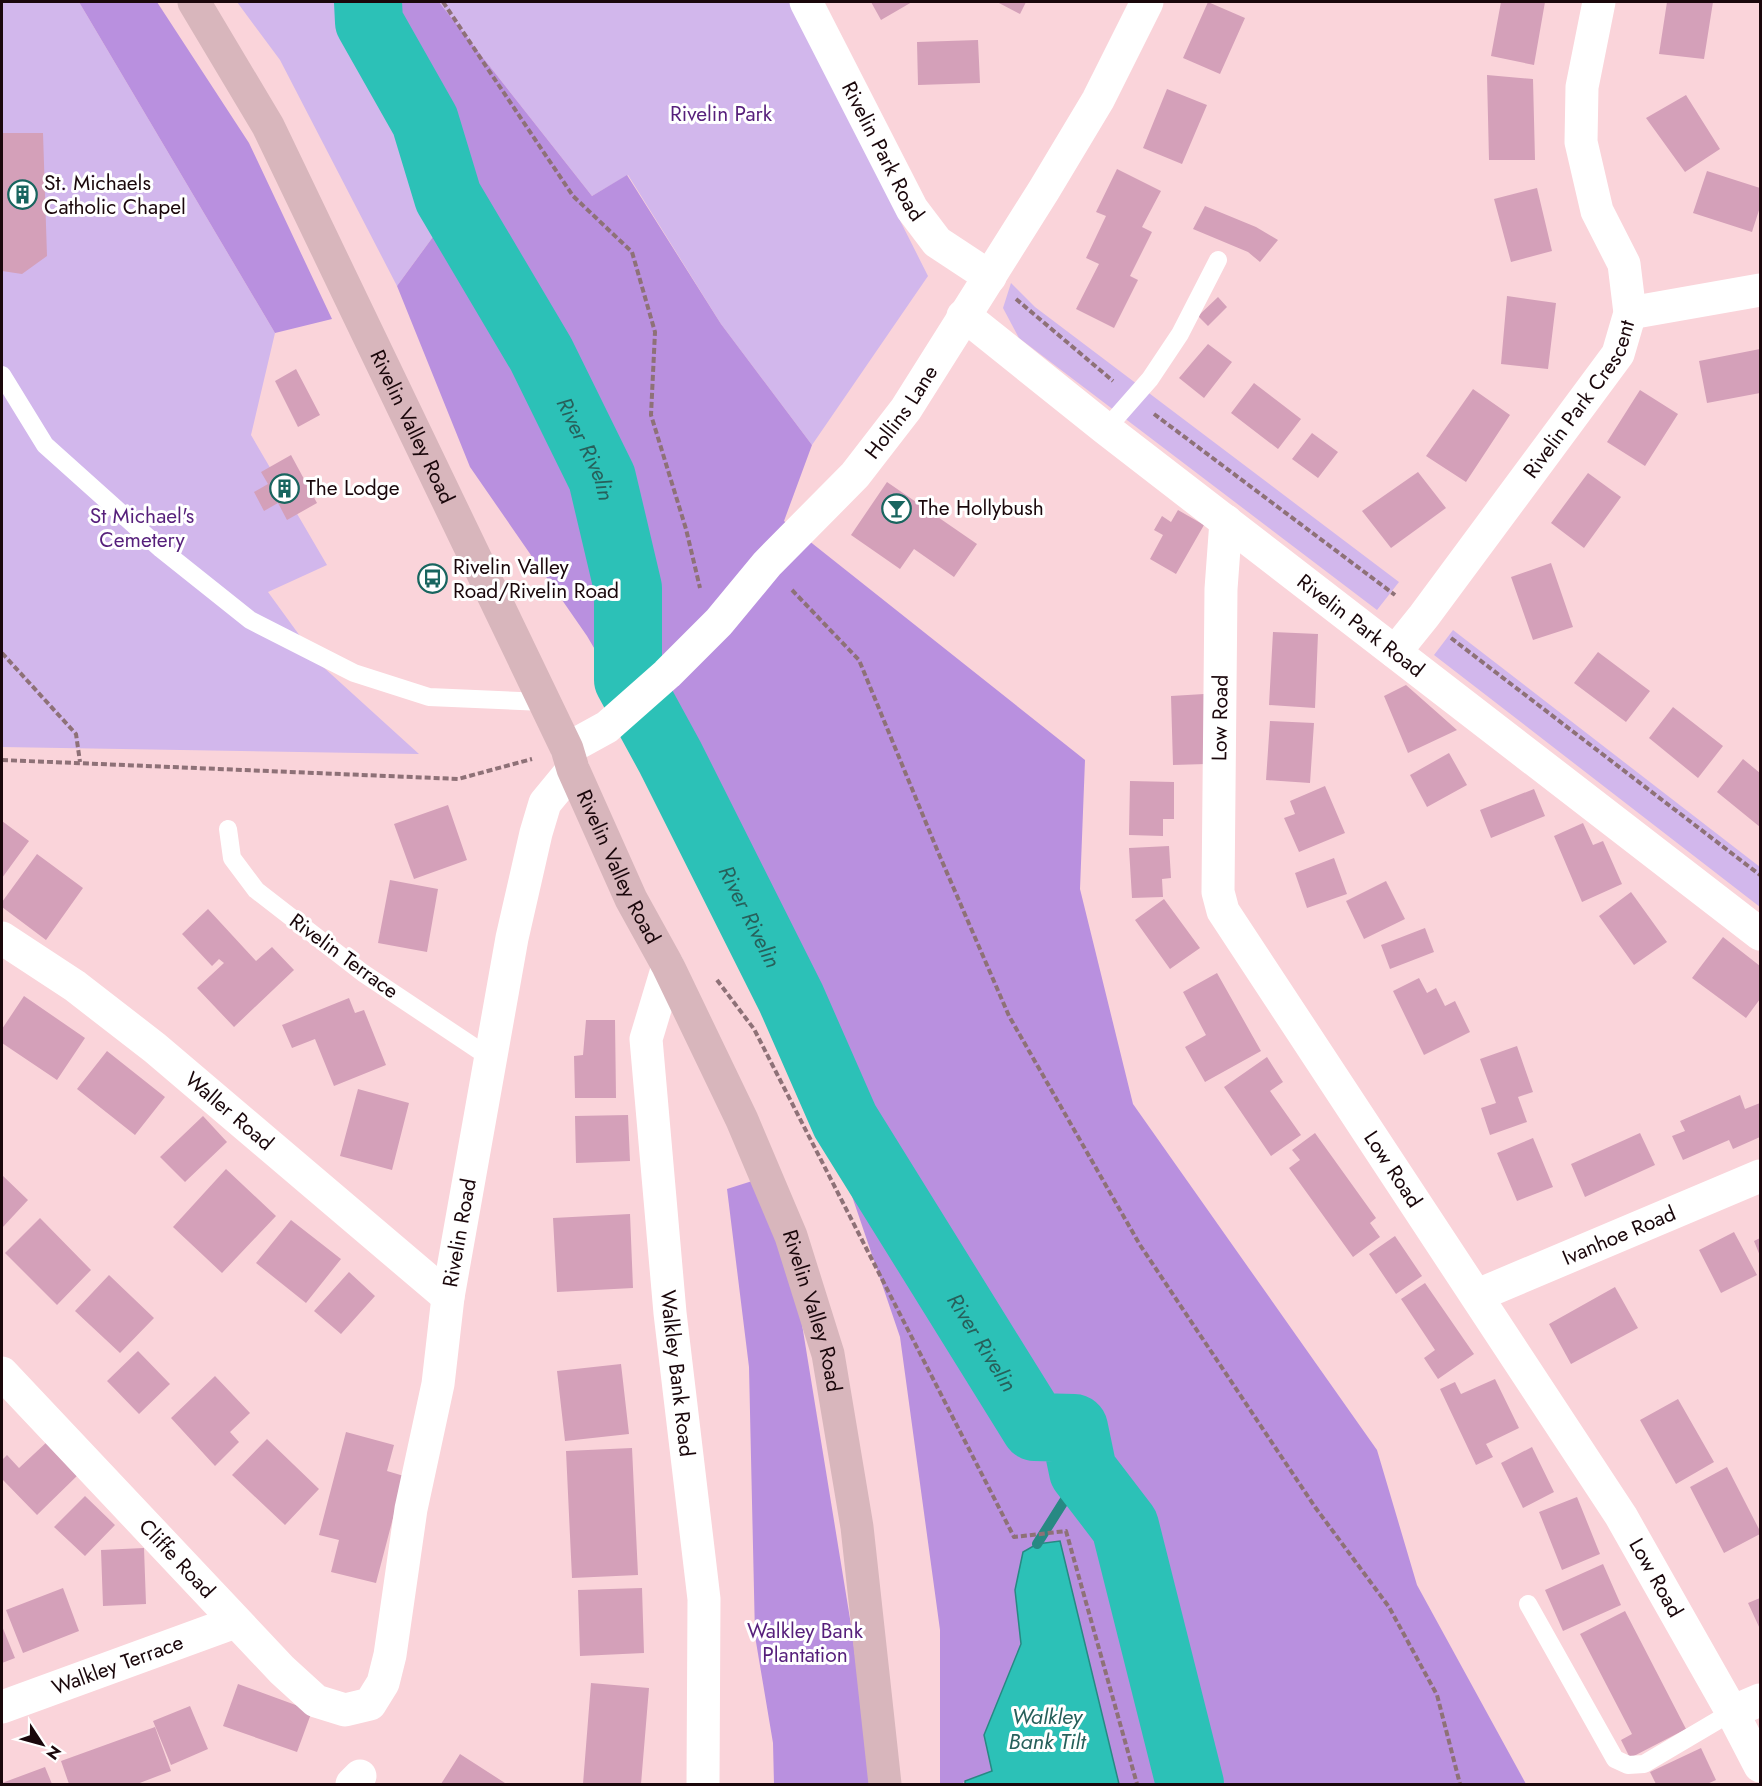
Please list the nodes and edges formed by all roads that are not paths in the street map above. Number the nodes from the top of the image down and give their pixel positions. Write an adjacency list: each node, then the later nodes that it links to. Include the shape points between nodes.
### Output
1 (194, 2): 14 (main road, Rivelin Valley Road, via 268,126)
2 (806, 2): 6 (street, Rivelin Park Road, via 912,209 937,242)
3 (1147, 2): 6 (street, Hollins Lane, via 1098,100)
4 (1599, 2): 8 (street, Rivelin Park Crescent, via 1582,87 1581,142 1597,212 1624,264)
5 (1218, 260): 11 (lane, via 1180,334 1150,379)
6 (990, 278): 9 (street, Hollins Lane)
7 (1761, 290): 8 (street)
8 (1630, 313): 13 (street, Rivelin Park Crescent, via 1618,354)
9 (963, 316): 11 (street, Rivelin Park Road); 15 (street, Hollins Lane, via 906,409 855,475 667,674)
10 (2, 375): 14 (lane, via 45,445 161,549 250,620 354,673 429,697)
11 (1106, 429): 12 (street, Rivelin Park Road)
12 (1226, 522): 13 (street, Rivelin Park Road); 22 (street, Low Road, via 1221,589 1218,892 1223,911)
13 (1395, 652): 17 (street, Rivelin Park Road)
14 (544, 702): 15 (main road, Rivelin Valley Road)
15 (570, 759): 19 (main road, Rivelin Valley Road, via 631,899); 20 (street, Rivelin Road, via 545,803 536,832)
16 (228, 829): 20 (lane, Rivelin Terrace, via 232,858 256,890 363,974)
17 (1761, 934)
18 (2, 938): 23 (street, Waller Road, via 75,986 155,1048)
19 (669, 966): 31 (street, Walkley Bank Road, via 646,1039 670,1313 704,1599); 32 (main road, Rivelin Valley Road, via 742,1120 791,1236 828,1354 857,1527)
20 (492, 1059): 23 (street, Rivelin Road)
21 (1761, 1176): 22 (street, Ivanhoe Road)
22 (1478, 1295): 28 (street, Low Road)
23 (448, 1297): 27 (street, Rivelin Road, via 438,1384 411,1509 390,1655 383,1683)
24 (3, 1378): 26 (street, Cliffe Road)
25 (1528, 1604): 28 (lane, via 1615,1759 1628,1765 1644,1764)
26 (235, 1622): 27 (street, Cliffe Road, via 316,1701 345,1710); 29 (street, Walkley Terrace)
27 (370, 1704)
28 (1746, 1706): 30 (street, Low Road)
29 (2, 1707)
30 (1761, 1766)
31 (703, 1785)
32 (885, 1785)

